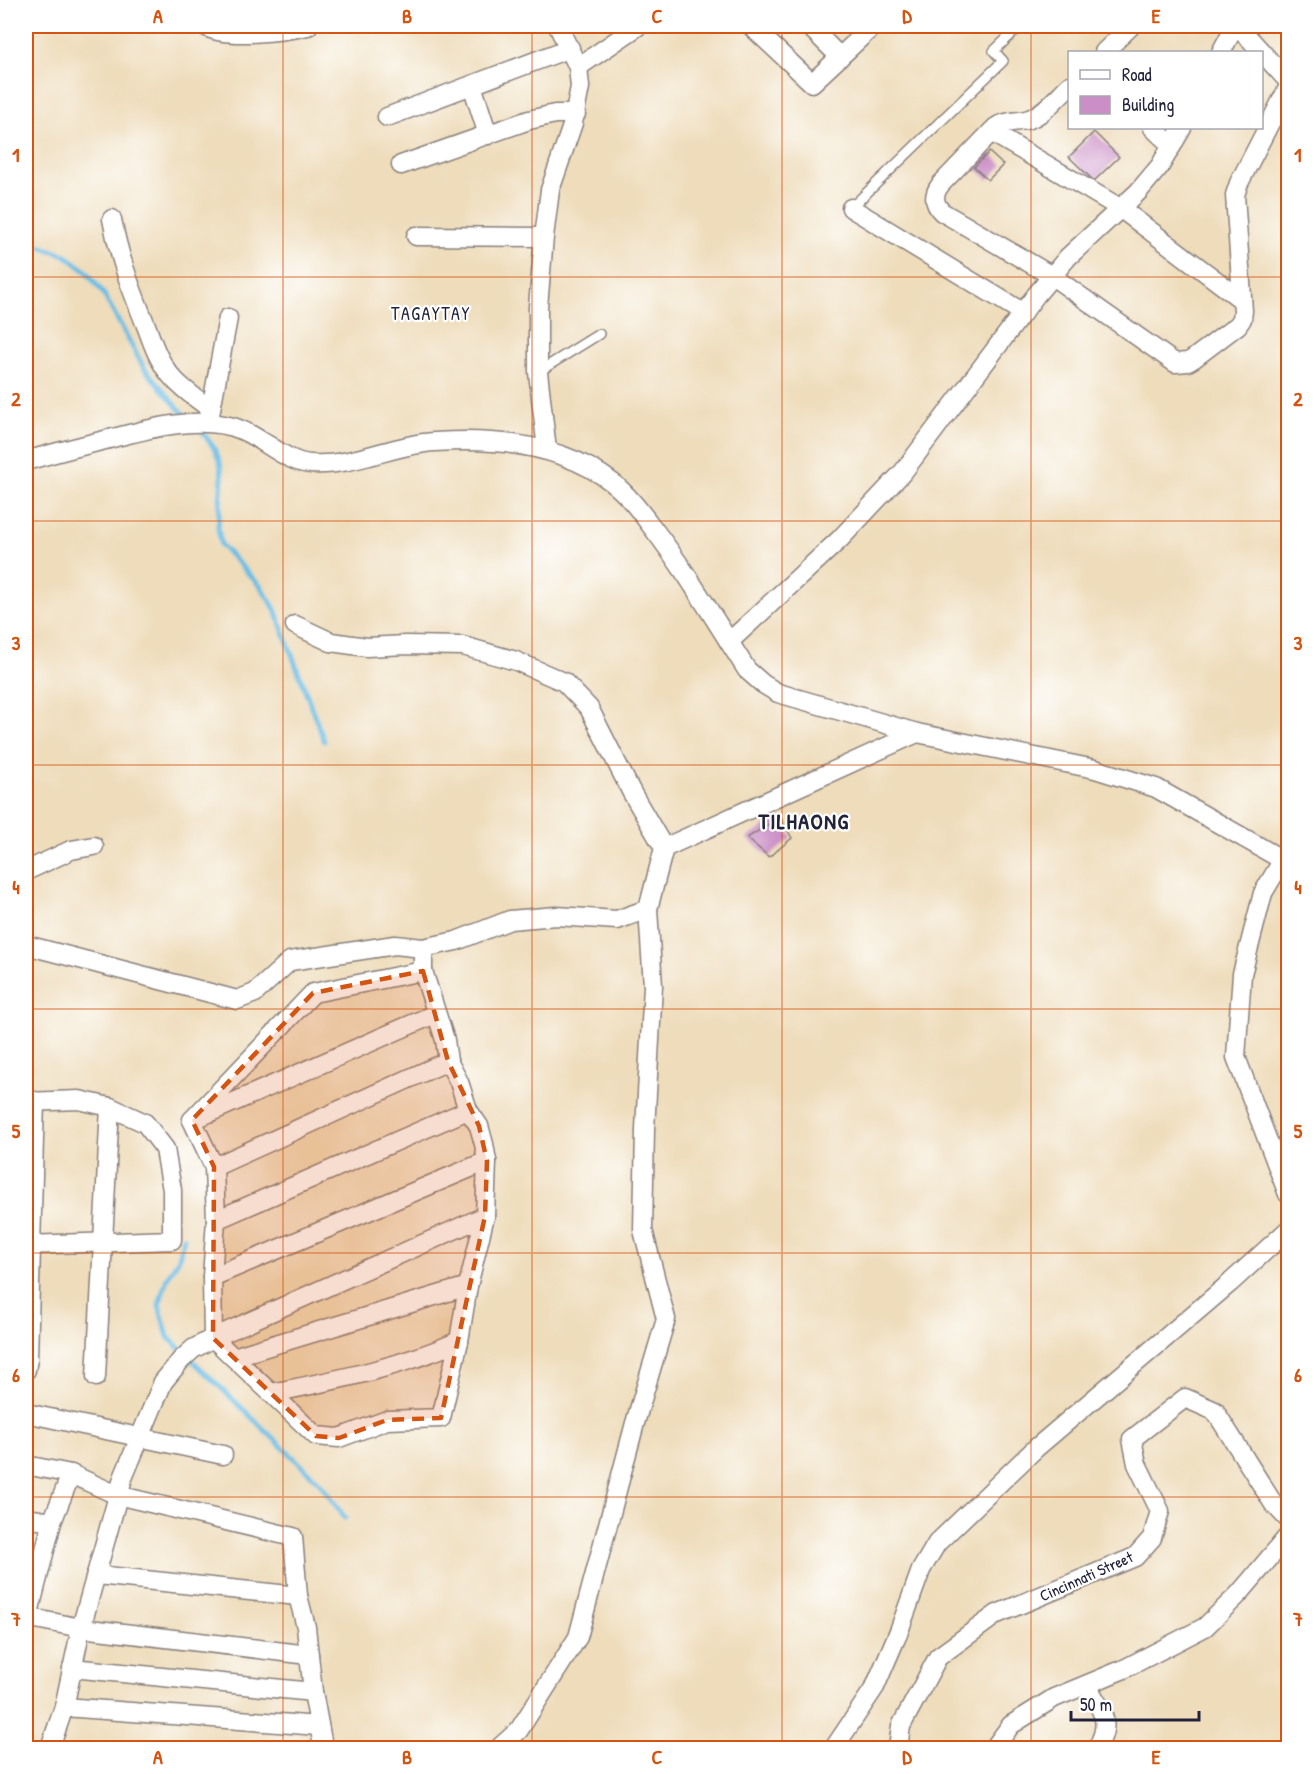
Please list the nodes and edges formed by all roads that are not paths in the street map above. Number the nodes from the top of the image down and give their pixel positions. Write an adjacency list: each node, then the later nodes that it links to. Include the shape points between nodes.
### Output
1 (205, 26): 2 (street, via 223,32)
2 (300, 26)
3 (558, 26): 11 (street)
4 (638, 26): 17 (street)
5 (751, 26): 16 (street, via 812,83)
6 (809, 26): 16 (street)
7 (873, 26): 16 (street)
8 (1020, 26): 30 (lane, via 994,51 1004,61)
9 (1131, 26): 12 (street)
10 (1236, 26): 13 (street); 14 (street)
11 (570, 48): 17 (street); 19 (street)
12 (1105, 51)
13 (1222, 51)
14 (1260, 51)
15 (1263, 55): 18 (street)
16 (840, 57)
17 (578, 67): 22 (street)
18 (1288, 81)
19 (472, 85): 23 (street); 27 (street)
20 (1068, 87): 26 (street, via 1038,115 1002,123)
21 (1288, 88): 36 (street, via 1235,195)
22 (576, 114): 27 (street, via 544,116); 34 (street, via 550,190)
23 (387, 117)
24 (1154, 129): 28 (street)
25 (1181, 129): 28 (street)
26 (991, 132): 31 (street); 35 (street, via 941,184 935,194 936,204 942,212)
27 (489, 135): 29 (street)
28 (1172, 146): 31 (street, via 1150,178)
29 (401, 165)
30 (851, 208): 37 (street)
31 (1120, 208): 35 (street); 36 (street)
32 (112, 219): 41 (street, via 130,288 155,349 170,375)
33 (416, 236): 34 (street)
34 (544, 237): 40 (street, via 537,308)
35 (1052, 276): 36 (street, via 1176,363 1193,359 1238,325 1242,319); 37 (street)
36 (1242, 300)
37 (1022, 312): 45 (street, via 903,472 840,539)
38 (228, 318): 41 (street)
39 (599, 334): 40 (lane)
40 (538, 372): 42 (street)
41 (210, 416): 42 (street, via 309,464 457,440); 43 (street)
42 (547, 450): 45 (street, via 614,483 662,540)
43 (26, 461)
44 (295, 625): 48 (street, via 331,642 463,646 516,661 564,682 588,708)
45 (729, 642): 46 (street, via 747,670 778,693)
46 (917, 733): 48 (street); 49 (street, via 1095,769 1156,788)
47 (94, 846): 50 (street, via 71,850)
48 (664, 848): 51 (street)
49 (1285, 862): 63 (street, via 1263,893 1242,974 1236,1058)
50 (26, 871)
51 (648, 909): 53 (street, via 617,920 556,916 510,920); 100 (street, via 653,986 643,1230 666,1319 578,1637 519,1730)
52 (26, 945): 53 (street, via 237,1000 255,993 290,961 395,945)
53 (423, 948): 54 (street)
54 (423, 971): 55 (street); 60 (street, via 313,993)
55 (435, 1014): 56 (street); 60 (street)
56 (448, 1061): 59 (street); 62 (street)
57 (30, 1101): 58 (street, via 79,1100); 68 (street)
58 (110, 1107): 67 (street); 67 (street, via 145,1123 165,1149 172,1190 172,1240)
59 (468, 1110): 61 (street, via 479,1126); 65 (street)
60 (192, 1120): 62 (street)
61 (486, 1161): 64 (street); 69 (street)
62 (214, 1167): 65 (street)
63 (1288, 1194)
64 (485, 1216): 70 (street); 71 (street)
65 (216, 1220): 69 (street)
66 (1288, 1230): 101 (street, via 1036,1448 937,1543 921,1570 875,1687)
67 (103, 1243): 68 (street); 75 (street)
68 (28, 1245): 74 (street)
69 (212, 1277): 71 (street)
70 (468, 1286): 72 (street); 73 (street)
71 (213, 1338): 73 (street); 78 (street, via 187,1354 163,1382)
72 (459, 1341): 76 (street, via 377,1371); 76 (street, via 441,1418 387,1420 339,1437 316,1436)
73 (233, 1357): 76 (street)
74 (26, 1370)
75 (96, 1377)
76 (272, 1393)
77 (26, 1413): 78 (street)
78 (140, 1438): 79 (street); 82 (street)
79 (224, 1455)
80 (26, 1466): 81 (street)
81 (71, 1474): 82 (street); 85 (street)
82 (117, 1495): 88 (street); 89 (street, via 293,1537)
83 (26, 1518): 85 (street)
84 (1288, 1519): 102 (street, Cincinnati Street, via 1273,1503 1215,1411 1185,1398 1132,1439 1137,1464 1160,1511 1152,1538 1135,1557 997,1614 938,1657 902,1726)
85 (52, 1522): 87 (street)
86 (1288, 1536): 94 (street, via 1205,1627)
87 (33, 1569): 90 (street)
88 (97, 1575): 89 (street); 91 (street)
89 (298, 1596): 92 (street)
90 (27, 1617): 91 (street)
91 (81, 1628): 92 (street); 93 (street)
92 (309, 1655): 95 (street)
93 (72, 1668): 95 (street); 96 (street)
94 (1087, 1685): 103 (street, via 1054,1698 1011,1725); 104 (street, via 1106,1722)
95 (313, 1692): 97 (street)
96 (64, 1707): 97 (street); 98 (street)
97 (319, 1726): 99 (street)
98 (50, 1749)
99 (321, 1749)
100 (499, 1749)
101 (834, 1749)
102 (898, 1749)
103 (994, 1749)
104 (1097, 1749)

